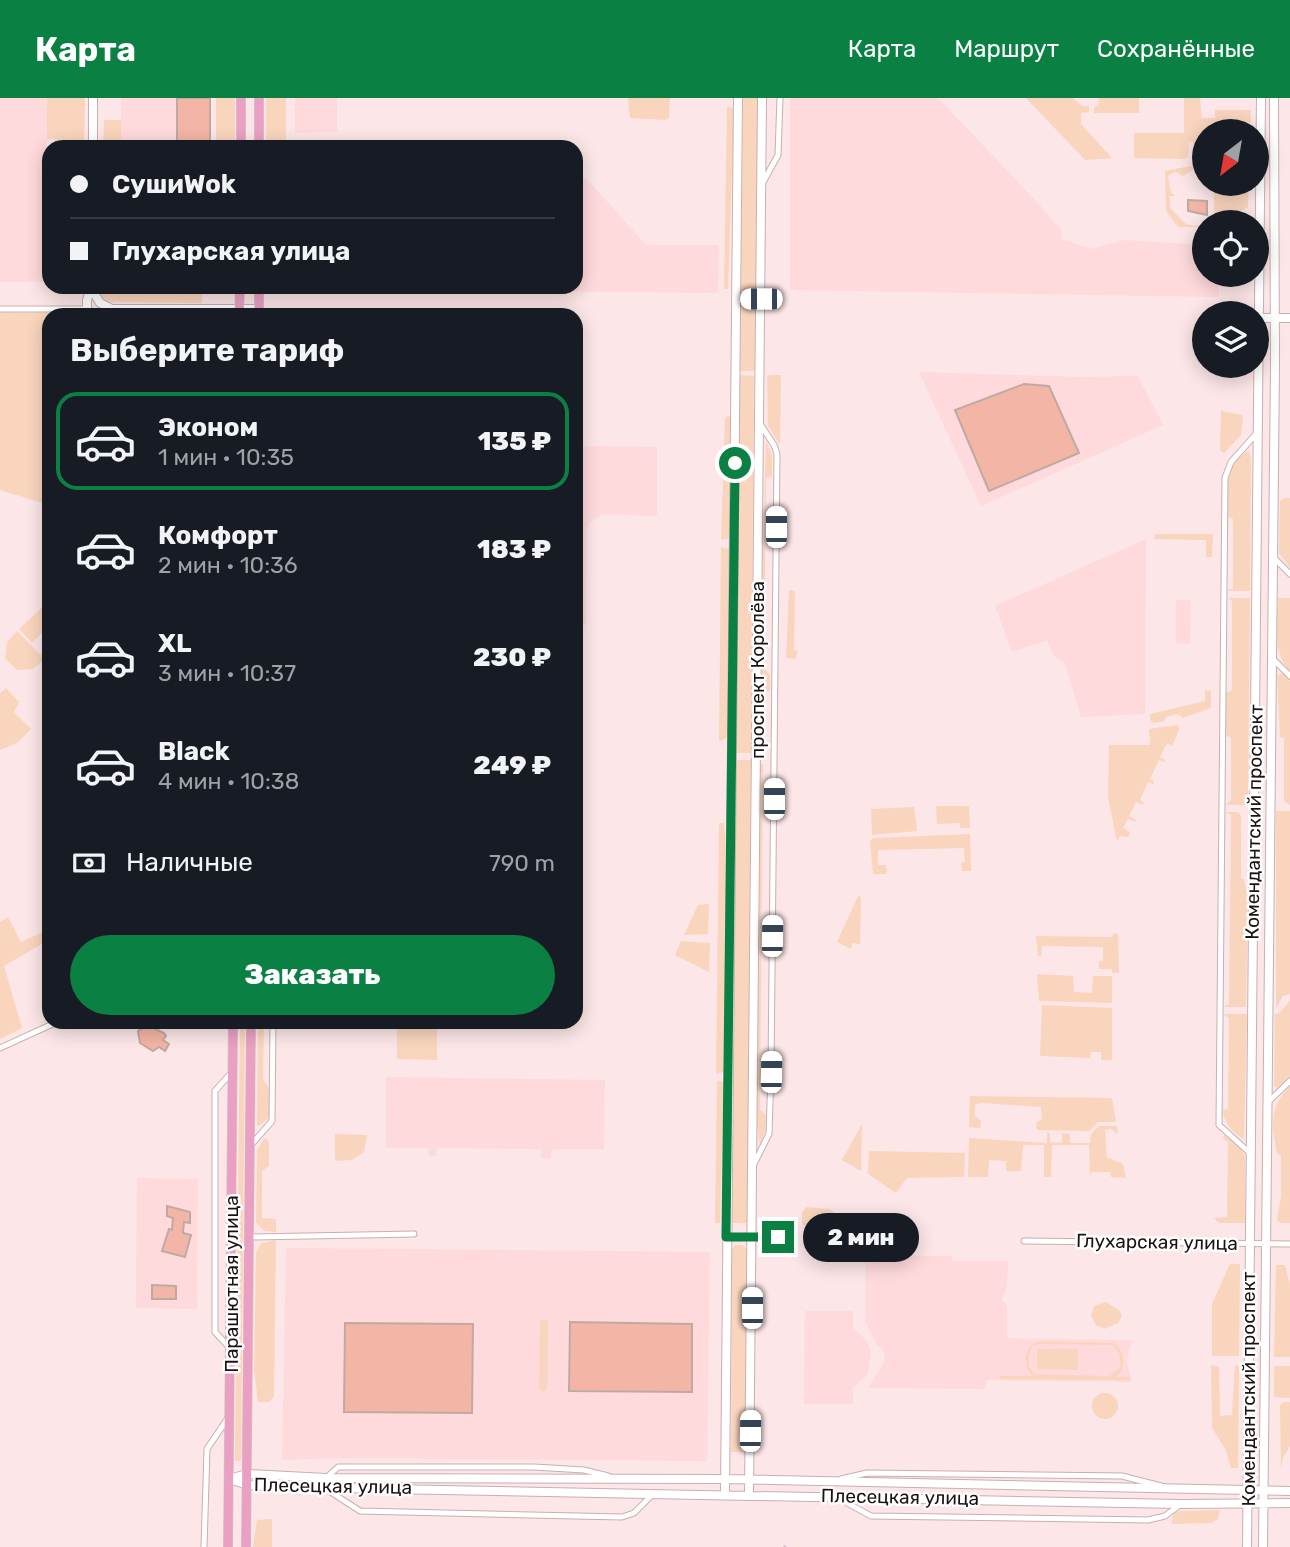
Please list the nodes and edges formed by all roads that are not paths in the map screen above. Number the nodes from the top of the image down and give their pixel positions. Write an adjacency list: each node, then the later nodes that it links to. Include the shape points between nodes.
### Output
1 (93, 98): 9 (main road)
2 (241, 98): 10 (main road)
3 (259, 98): 11 (main road)
4 (738, 98): 14 (main road, проспект Королёва)
5 (761, 98): 12 (main road, проспект Королёва)
6 (780, 98): 12 (street, via 778,155)
7 (1261, 98): 16 (main road, Комендантский проспект)
8 (1274, 98): 21 (main road, Комендантский проспект)
9 (93, 140)
10 (241, 140)
11 (259, 140)
12 (762, 184): 15 (main road, проспект Королёва)
13 (95, 294): 17 (main road)
14 (736, 299): 15 (main road); 44 (main road, проспект Королёва)
15 (761, 299): 24 (main road, проспект Королёва)
16 (1258, 301)
17 (110, 308)
18 (0, 309): 19 (street)
19 (42, 310)
20 (1269, 318): 21 (main road)
21 (1275, 318): 22 (main road); 26 (main road, Комендантский проспект)
22 (1290, 318)
23 (1257, 378): 25 (main road, Комендантский проспект)
24 (761, 424): 41 (main road, проспект Королёва); 41 (street, via 777,454 771,1047 769,1134)
25 (1256, 434): 40 (main road, Комендантский проспект); 40 (street, via 1231,462 1224,478 1219,1031 1219,1125)
26 (1271, 555): 27 (street); 28 (main road, Комендантский проспект)
27 (1287, 573): 28 (street)
28 (1271, 578): 29 (main road, Комендантский проспект)
29 (1271, 657): 30 (street); 38 (main road, Комендантский проспект)
30 (1290, 676)
31 (42, 1029): 35 (street)
32 (233, 1029): 36 (main road, Парашютная улица)
33 (251, 1029): 39 (main road, Парашютная улица)
34 (273, 1029): 39 (street, via 272,1121)
35 (0, 1048)
36 (232, 1072): 51 (main road, Парашютная улица); 51 (street, via 215,1091 215,1332)
37 (1290, 1081): 38 (street)
38 (1266, 1104): 49 (main road, Комендантский проспект)
39 (250, 1146): 43 (main road, Парашютная улица)
40 (1251, 1154): 48 (main road, Комендантский проспект)
41 (753, 1167): 45 (main road, проспект Королёва)
42 (414, 1234): 43 (street)
43 (249, 1237): 53 (main road, Парашютная улица)
44 (726, 1237): 45 (street); 55 (main road, проспект Королёва)
45 (752, 1237): 46 (street); 56 (main road, проспект Королёва)
46 (778, 1237)
47 (1024, 1241): 48 (street, Глухарская улица)
48 (1250, 1244): 49 (street, Глухарская улица); 59 (main road, Комендантский проспект)
49 (1265, 1244): 50 (street, Глухарская улица); 60 (main road, Комендантский проспект)
50 (1290, 1244)
51 (230, 1348): 52 (main road, Парашютная улица)
52 (229, 1416): 54 (main road, Парашютная улица); 70 (street, via 207,1449)
53 (248, 1474): 54 (main road, Плесецкая улица); 57 (main road, Плесецкая улица); 58 (main road, Парашютная улица)
54 (229, 1479): 58 (main road, Плесецкая улица); 71 (main road, Парашютная улица)
55 (725, 1479): 56 (main road, Плесецкая улица); 57 (main road, Плесецкая улица); 63 (main road, проспект Королёва)
56 (749, 1479): 59 (main road, Плесецкая улица); 64 (main road, проспект Королёва)
57 (325, 1483): 58 (main road, Плесецкая улица); 62 (main road, Плесецкая улица); 62 (street, via 360,1511 534,1516 622,1517 634,1513)
58 (248, 1485): 72 (main road, Парашютная улица)
59 (1247, 1490): 60 (main road, Плесецкая улица); 69 (main road, Комендантский проспект)
60 (1262, 1490): 61 (main road, Плесецкая улица); 68 (main road, Комендантский проспект)
61 (1290, 1491)
62 (654, 1492): 63 (main road, Плесецкая улица)
63 (725, 1493): 64 (main road, Плесецкая улица)
64 (749, 1494): 65 (main road, Плесецкая улица)
65 (834, 1496): 67 (main road, Плесецкая улица); 67 (street, via 871,1516 1148,1520 1165,1516)
66 (1290, 1503): 68 (main road, Плесецкая улица)
67 (1181, 1504): 69 (main road, Плесецкая улица)
68 (1263, 1504): 69 (main road, Плесецкая улица); 74 (main road, Комендантский проспект)
69 (1247, 1505): 73 (main road, Комендантский проспект)
70 (204, 1547)
71 (228, 1547)
72 (246, 1547)
73 (1247, 1547)
74 (1263, 1547)

